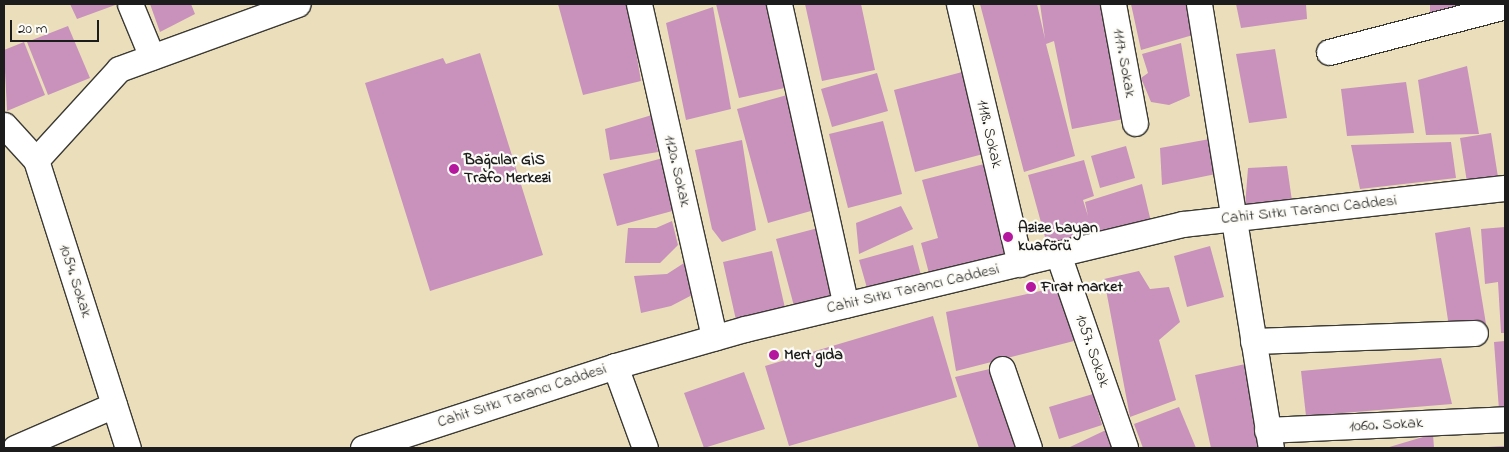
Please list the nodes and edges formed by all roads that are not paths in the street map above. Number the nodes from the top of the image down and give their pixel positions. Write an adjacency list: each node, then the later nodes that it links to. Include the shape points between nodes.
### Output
1 (130, 4): 10 (street)
2 (298, 4): 10 (street)
3 (639, 4): 20 (street, 1120. Sokak)
4 (779, 4): 18 (street)
5 (959, 4): 17 (street, 1118. Sokak)
6 (1113, 4): 11 (street, 1117. Sokak)
7 (1199, 4): 15 (street)
8 (1505, 6): 9 (street)
9 (1329, 52)
10 (152, 57): 13 (street, via 119,69)
11 (1135, 123)
12 (4, 125): 13 (street, 1054. Sokak)
13 (36, 160): 24 (street, 1054. Sokak)
14 (1505, 188): 15 (street, Cahit Sıtkı Tarancı Caddesi)
15 (1231, 218): 16 (street, Cahit Sıtkı Tarancı Caddesi, via 1183,224); 21 (street)
16 (1058, 254): 17 (street, Cahit Sıtkı Tarancı Caddesi); 32 (street, 1057. Sokak)
17 (1020, 264): 18 (street, Cahit Sıtkı Tarancı Caddesi)
18 (846, 305): 20 (street, Cahit Sıtkı Tarancı Caddesi)
19 (1475, 334): 21 (street)
20 (714, 338): 22 (street, Cahit Sıtkı Tarancı Caddesi)
21 (1252, 341): 26 (street)
22 (615, 366): 29 (street, Cahit Sıtkı Tarancı Caddesi); 30 (street)
23 (1002, 369): 31 (street)
24 (114, 405): 27 (street); 28 (street, 1054. Sokak)
25 (1505, 419): 26 (street, 1060. Sokak)
26 (1269, 439)
27 (16, 448)
28 (128, 448)
29 (363, 448)
30 (645, 448)
31 (1029, 448)
32 (1125, 448)

